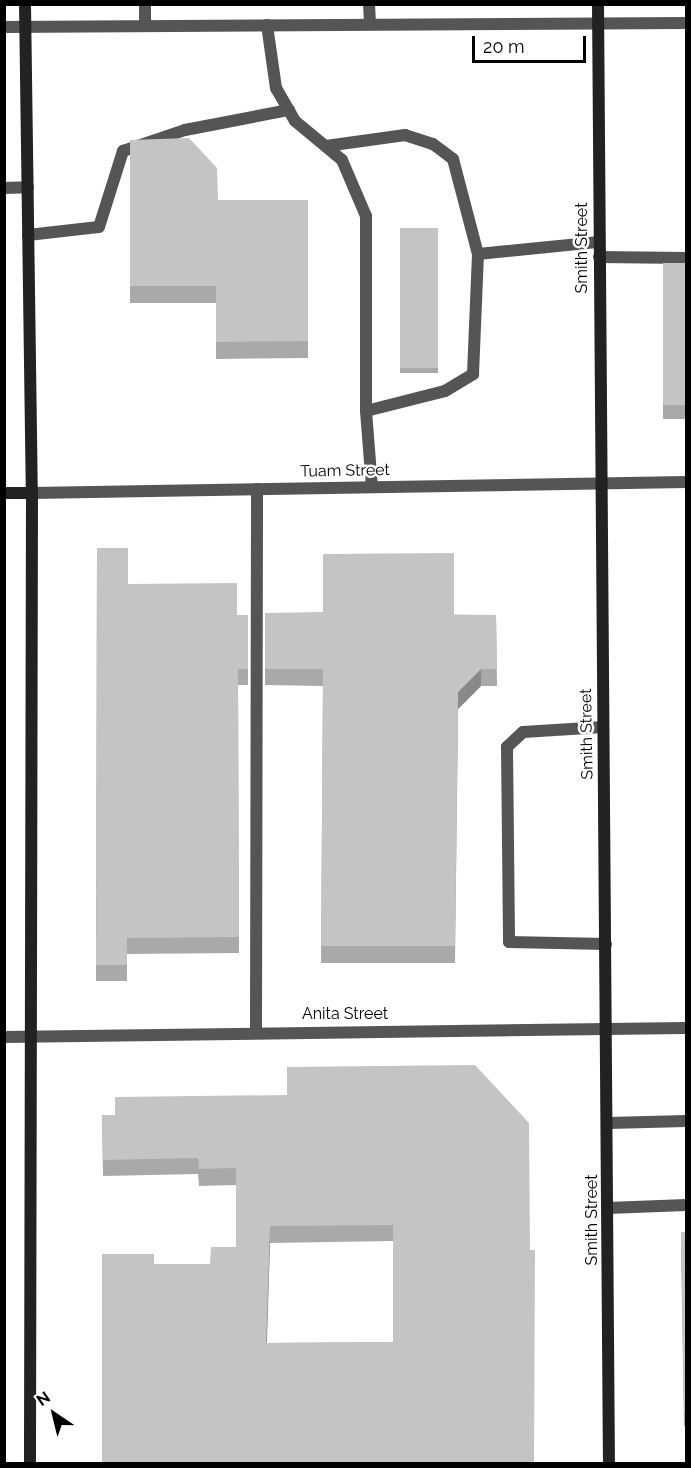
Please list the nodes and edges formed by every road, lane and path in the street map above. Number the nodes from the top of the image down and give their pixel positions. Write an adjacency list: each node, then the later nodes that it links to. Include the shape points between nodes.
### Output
1 (25, 4): 11 (main road)
2 (145, 4): 9 (street)
3 (369, 4): 6 (street)
4 (598, 4): 7 (main road, Smith Street)
5 (687, 23): 7 (street)
6 (370, 24): 7 (street); 8 (street)
7 (598, 24): 17 (main road, Smith Street)
8 (267, 25): 9 (street); 12 (street, via 276,88)
9 (145, 26): 11 (street)
10 (4, 27): 11 (street)
11 (26, 27): 14 (main road)
12 (289, 110): 13 (street); 16 (street, via 185,130 123,151 99,227)
13 (326, 146): 18 (street, via 405,135 433,144 453,159); 21 (street, via 342,160 366,216)
14 (28, 187): 15 (street); 16 (main road)
15 (4, 188)
16 (28, 235): 27 (main road)
17 (599, 242): 18 (street); 19 (main road, Smith Street)
18 (478, 254): 21 (street, via 472,374 445,391)
19 (599, 257): 20 (street); 22 (main road, Smith Street)
20 (687, 258)
21 (366, 411): 24 (street)
22 (600, 482): 23 (street, Tuam Street); 24 (street, Tuam Street); 28 (main road, Smith Street)
23 (687, 482)
24 (372, 487): 25 (street, Tuam Street)
25 (257, 489): 27 (street, Tuam Street); 32 (street)
26 (4, 493): 27 (main road, Tuam Street)
27 (32, 494): 34 (main road)
28 (603, 727): 29 (main road, Smith Street); 29 (street, via 523,732 507,747 509,942)
29 (606, 944): 30 (main road, Smith Street)
30 (607, 1028): 31 (street, Anita Street); 32 (street, Anita Street); 36 (main road, Smith Street)
31 (687, 1028)
32 (256, 1031): 34 (street, Anita Street)
33 (4, 1037): 34 (street, Anita Street)
34 (29, 1037): 39 (main road)
35 (687, 1121): 36 (street)
36 (608, 1123): 38 (main road, Smith Street)
37 (687, 1205): 38 (street)
38 (608, 1208): 40 (main road, Smith Street)
39 (30, 1464)
40 (609, 1464)

